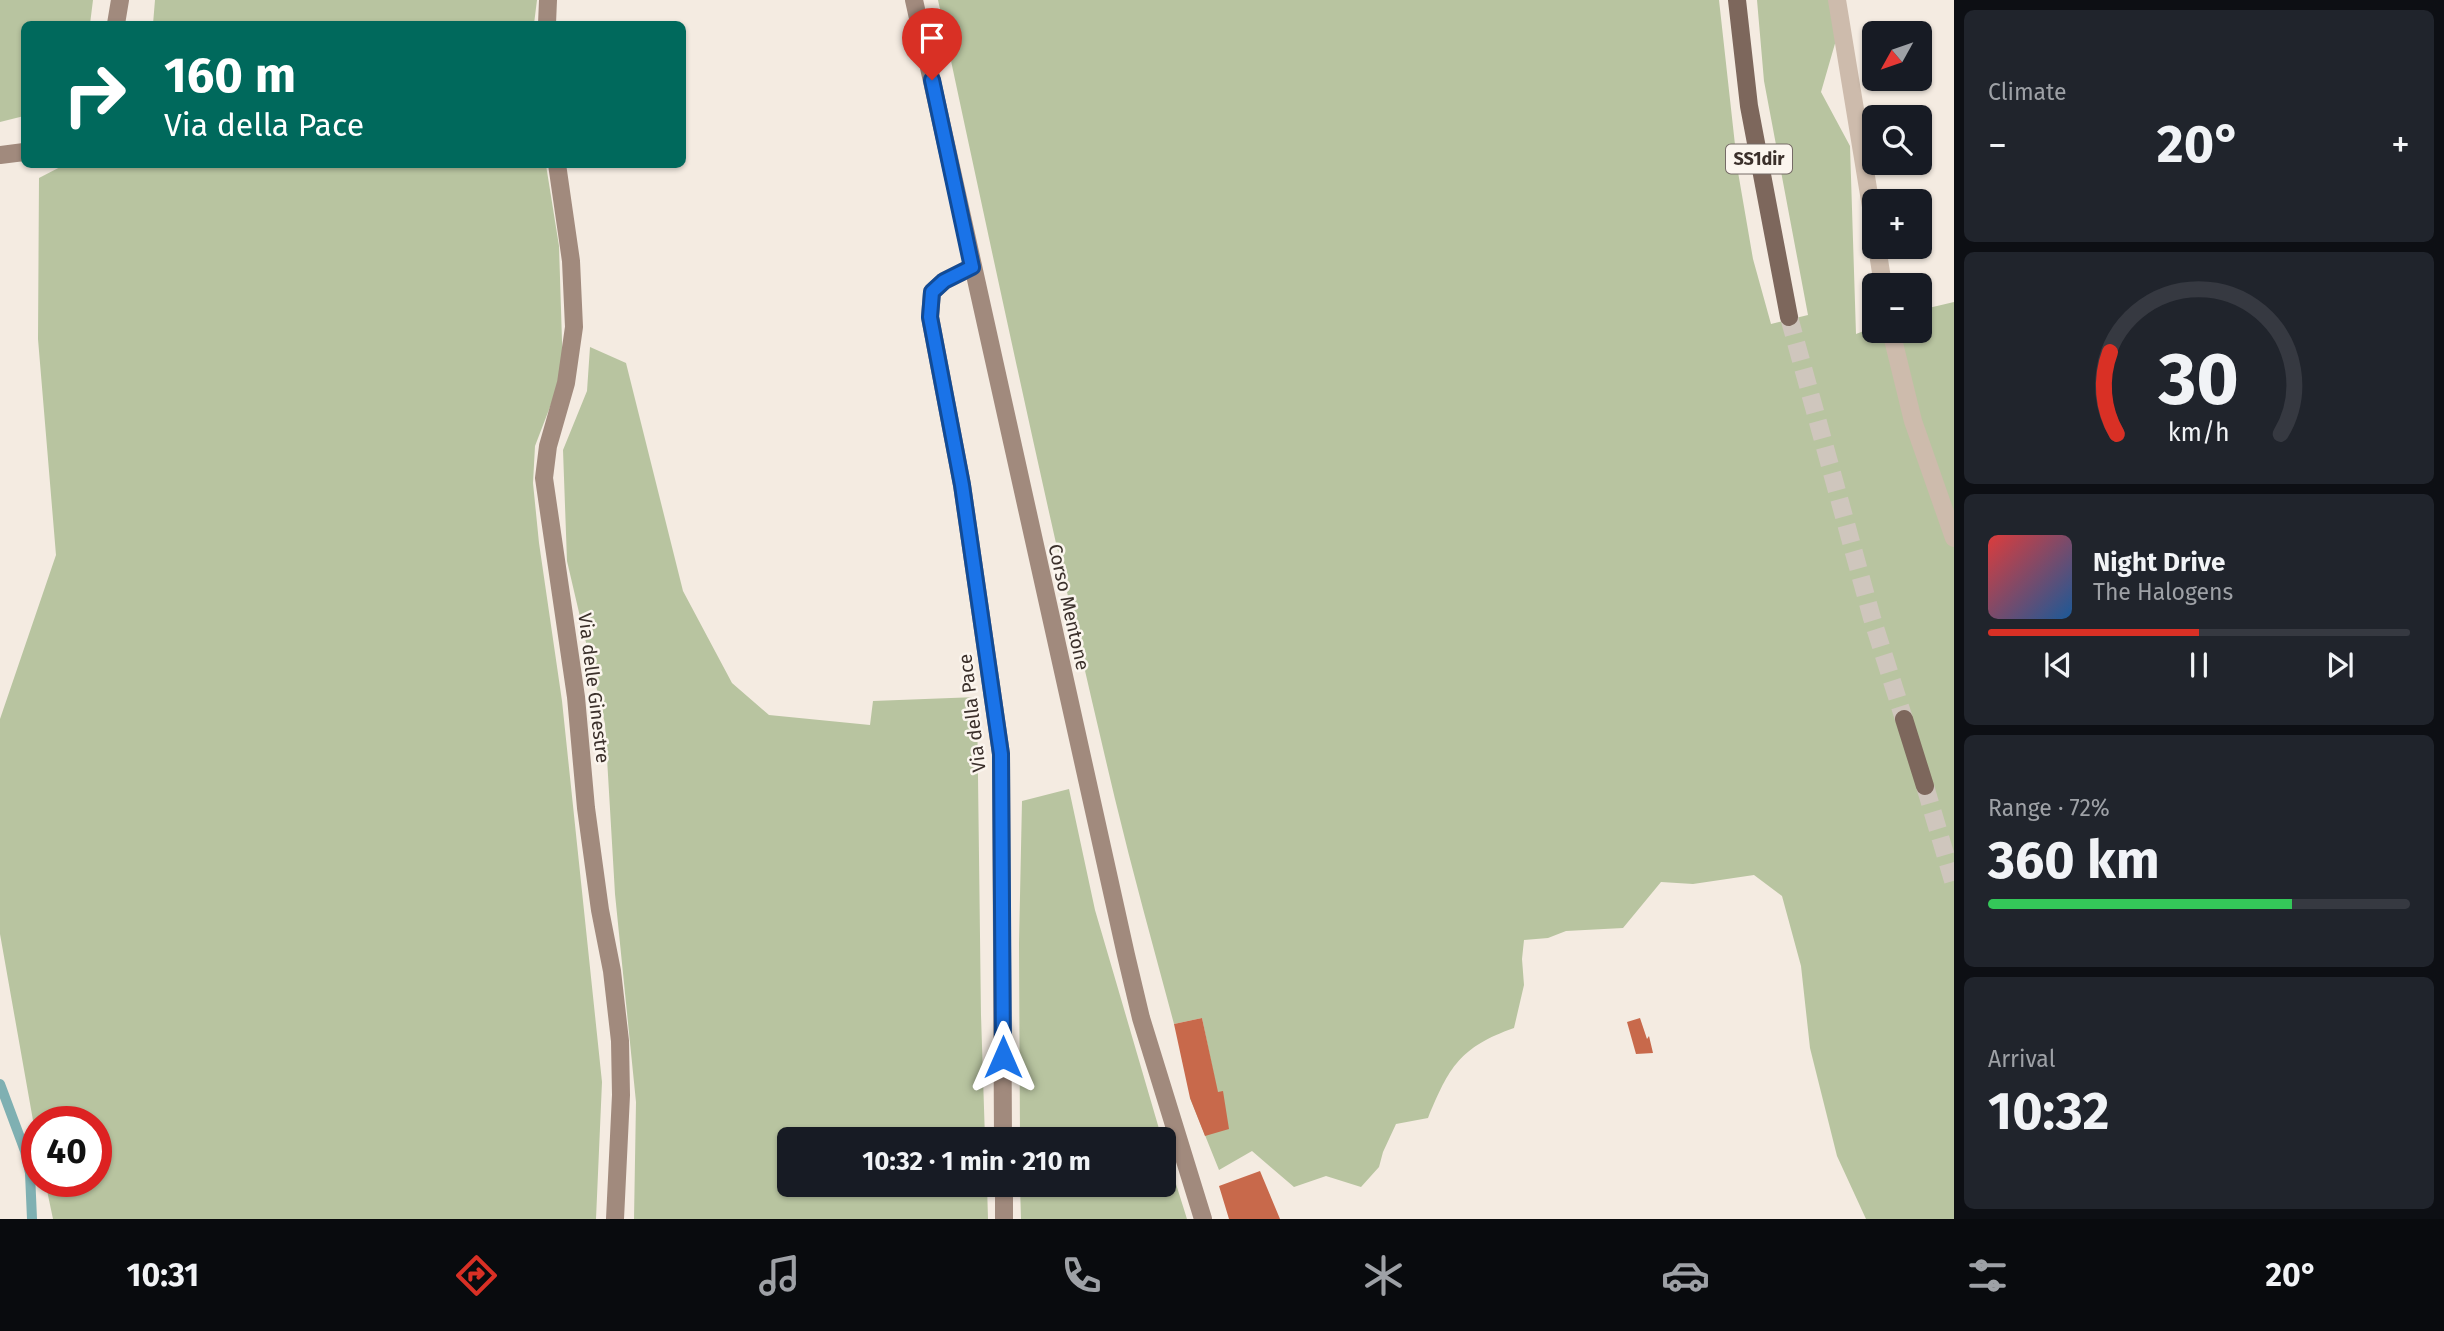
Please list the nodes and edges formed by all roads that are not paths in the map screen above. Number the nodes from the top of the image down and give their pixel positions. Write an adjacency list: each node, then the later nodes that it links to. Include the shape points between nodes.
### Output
1 (120, 0): 6 (street)
2 (548, 0): 7 (street)
3 (914, 0): 12 (street, Corso Mentone)
4 (1737, 0): 13 (main road, SS1dir, via 1749,106)
5 (1837, 0): 11 (lane)
6 (116, 21)
7 (547, 21)
8 (21, 152): 9 (street)
9 (0, 155)
10 (558, 168): 20 (street, Via delle Ginestre, via 571,261 574,327 544,478 620,1041)
11 (1868, 189)
12 (972, 267): 18 (street, Via della Pace, via 932,292 930,317 962,485 1001,754); 22 (street, Corso Mentone, via 1126,955)
13 (1789, 317)
14 (1894, 343): 15 (lane, via 1913,421)
15 (1954, 538)
16 (1903, 719): 17 (main road)
17 (1925, 786)
18 (1003, 1127)
19 (1003, 1197): 21 (street)
20 (615, 1219)
21 (1004, 1219)
22 (1203, 1219)

